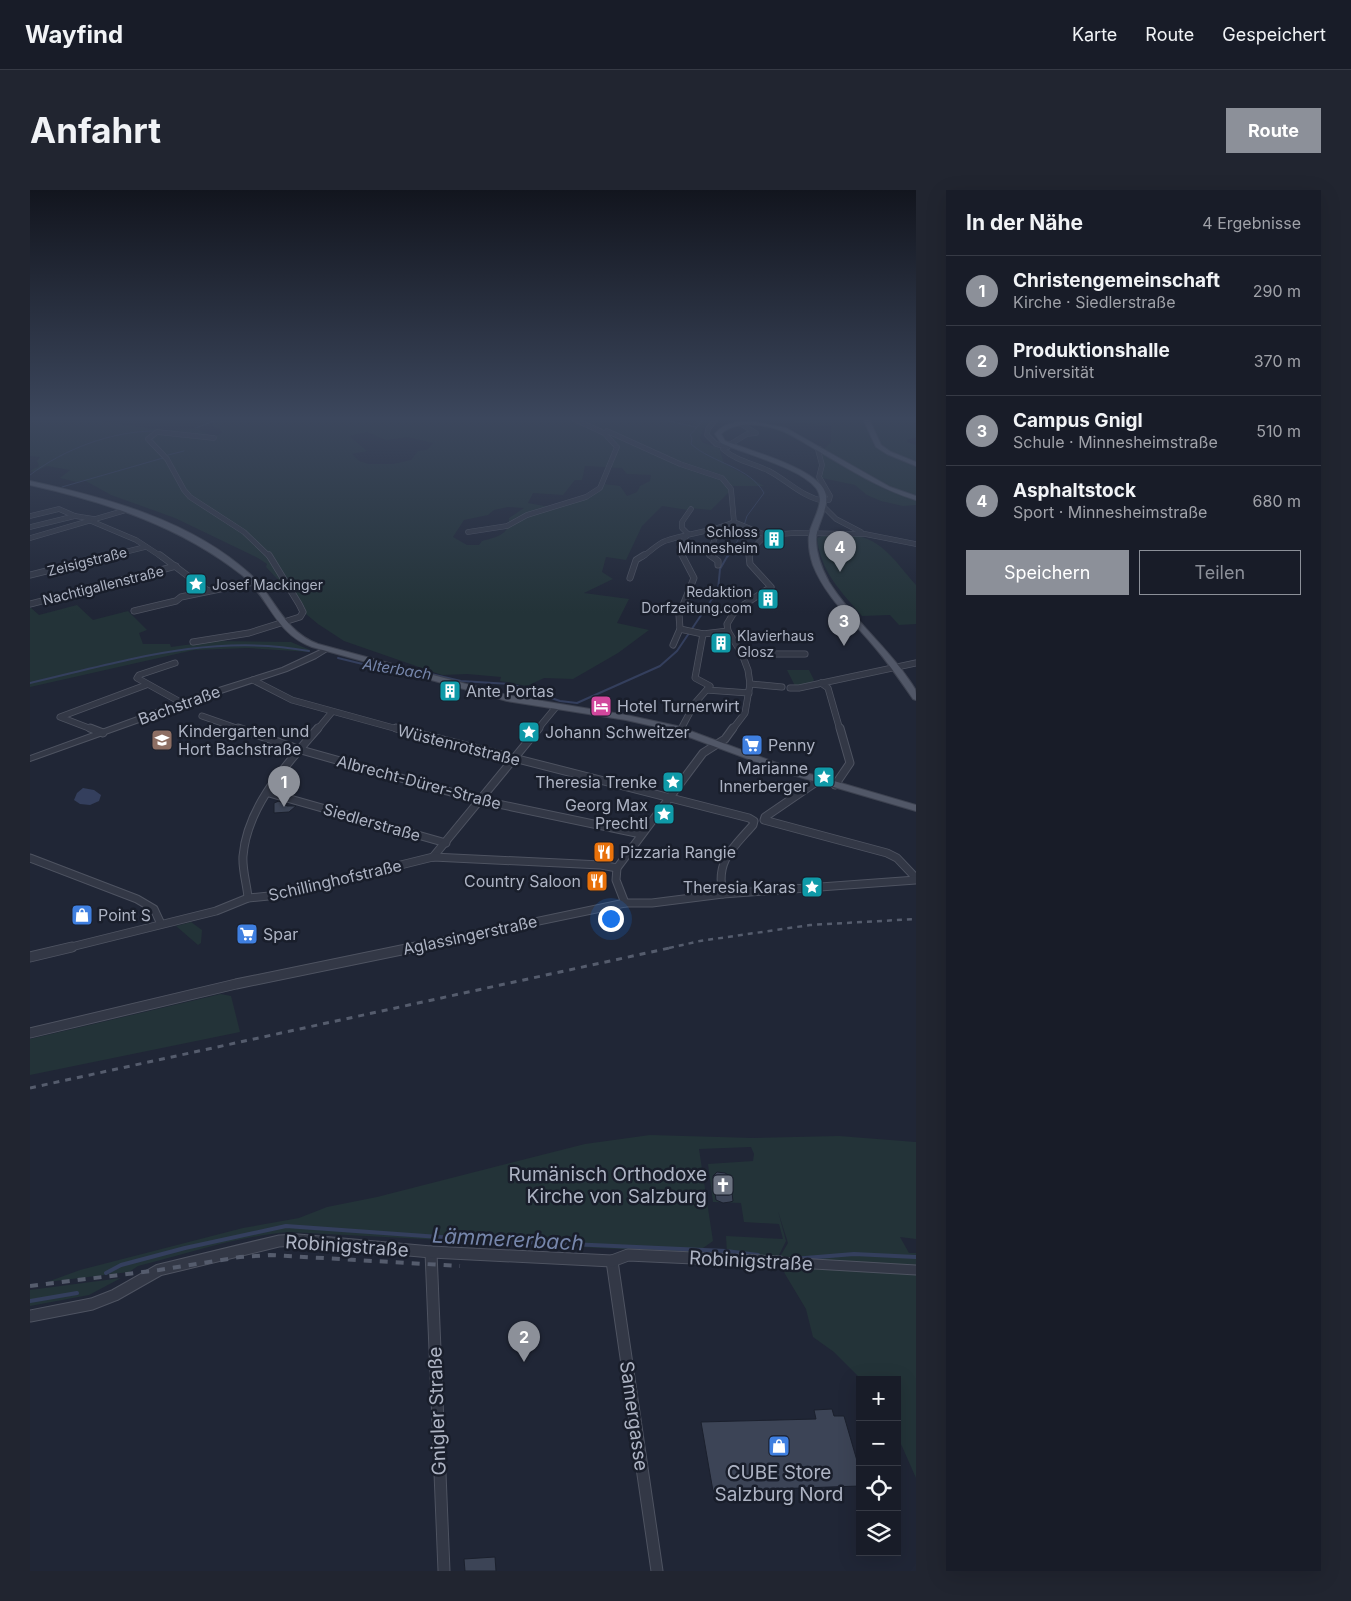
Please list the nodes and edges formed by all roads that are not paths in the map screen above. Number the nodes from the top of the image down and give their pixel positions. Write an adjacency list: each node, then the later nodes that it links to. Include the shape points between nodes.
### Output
1 (181, 483): 35 (street, via 190,497 253,538 289,584 303,612 300,617)
2 (602, 483): 19 (street, via 600,488 576,502 527,515 511,525)
3 (727, 483): 16 (street)
4 (788, 483): 10 (street)
5 (815, 483): 10 (main road, via 823,493)
6 (823, 483): 10 (street, via 830,496)
7 (880, 483): 9 (main road)
8 (31, 484): 12 (main road)
9 (916, 498)
10 (823, 502): 20 (main road); 23 (street, via 836,519)
11 (691, 509): 21 (street, via 682,522 682,528)
12 (126, 510): 15 (street); 31 (main road, via 190,538)
13 (30, 516): 14 (street, via 59,509)
14 (76, 516): 15 (street); 17 (street)
15 (93, 520): 24 (street); 26 (street)
16 (734, 522): 18 (street); 22 (street)
17 (30, 526)
18 (718, 530): 21 (street); 27 (street, via 709,555 718,561)
19 (468, 532)
20 (813, 533): 22 (street); 23 (street); 46 (main road, via 813,552 824,579)
21 (688, 534): 30 (street, via 662,542 639,557); 36 (street, via 679,547 694,578 679,615)
22 (766, 534): 37 (street, via 747,558 749,565 768,580 771,587 733,614 727,624)
23 (865, 534): 25 (street)
24 (30, 538)
25 (916, 544)
26 (145, 547): 28 (street); 29 (street, Zeisigstraße)
27 (718, 565)
28 (176, 566): 32 (street); 33 (street, Nachtigallenstraße)
29 (30, 576)
30 (630, 578)
31 (254, 582): 32 (street); 35 (main road)
32 (208, 591): 34 (street)
33 (30, 604)
34 (134, 611)
35 (283, 624): 39 (street); 41 (main road, via 299,638)
36 (683, 630): 38 (street); 40 (street)
37 (728, 631): 38 (street); 42 (street)
38 (703, 634): 53 (street, via 699,642 696,678 710,686)
39 (193, 642)
40 (673, 645)
41 (327, 650): 47 (street, Bachstraße); 57 (main road)
42 (742, 654): 43 (street); 49 (street)
43 (805, 654)
44 (175, 663): 50 (street, via 139,675 137,678)
45 (916, 663): 46 (street)
46 (895, 667): 48 (street); 55 (main road)
47 (253, 680): 56 (street, Bachstraße); 58 (street, Wüstenrotstraße, via 292,700)
48 (821, 683): 52 (street); 67 (street, via 828,688 850,763)
49 (750, 684): 51 (street); 54 (street)
50 (146, 685): 56 (street); 61 (street, via 60,718)
51 (782, 687)
52 (790, 688)
53 (707, 690): 54 (street); 60 (street, via 695,703)
54 (749, 693): 62 (street, via 745,713)
55 (916, 697)
56 (182, 703): 61 (street, Bachstraße)
57 (556, 707): 60 (main road); 64 (street)
58 (332, 712): 63 (street); 64 (street, Wüstenrotstraße)
59 (202, 716): 63 (street, Albrecht-Dürer-Straße)
60 (681, 729): 62 (main road)
61 (103, 733): 65 (street, Bachstraße)
62 (719, 743): 66 (main road); 69 (street, via 703,753)
63 (301, 750): 68 (street); 70 (street, Albrecht-Dürer-Straße)
64 (513, 758): 69 (street, Wüstenrotstraße); 70 (street)
65 (30, 759)
66 (819, 780): 67 (main road); 77 (street, via 764,820 887,853 897,858)
67 (835, 785): 71 (main road)
68 (269, 792): 73 (street, Siedlerstraße); 79 (street, via 248,832 243,855)
69 (669, 798): 72 (street); 78 (street, Wüstenrotstraße, via 754,821 720,867)
70 (479, 800): 72 (street, Albrecht-Dürer-Straße); 73 (street)
71 (916, 808)
72 (641, 834): 76 (street)
73 (446, 843): 74 (street)
74 (433, 857): 76 (street, Schillinghofstraße); 79 (street, Schillinghofstraße, via 279,895)
75 (30, 858): 81 (street, via 137,899 154,908)
76 (617, 868): 80 (street, via 616,880)
77 (916, 879): 78 (street, Aglassingerstraße)
78 (723, 894): 80 (street, Aglassingerstraße, via 652,903)
79 (248, 898): 81 (street, Schillinghofstraße, via 216,911)
80 (624, 902): 83 (street, Aglassingerstraße, via 236,984)
81 (161, 924): 82 (street, Schillinghofstraße)
82 (30, 957)
83 (30, 1033)
84 (431, 1252): 85 (street, Robinigstraße); 88 (street, Robinigstraße, via 298,1240 268,1242 159,1270 92,1304); 89 (street, Gnigler Straße)
85 (612, 1261): 86 (street, Robinigstraße, via 628,1255); 90 (street, Samergasse)
86 (780, 1262): 87 (street, Robinigstraße)
87 (916, 1270)
88 (30, 1316)
89 (444, 1571)
90 (657, 1571)

